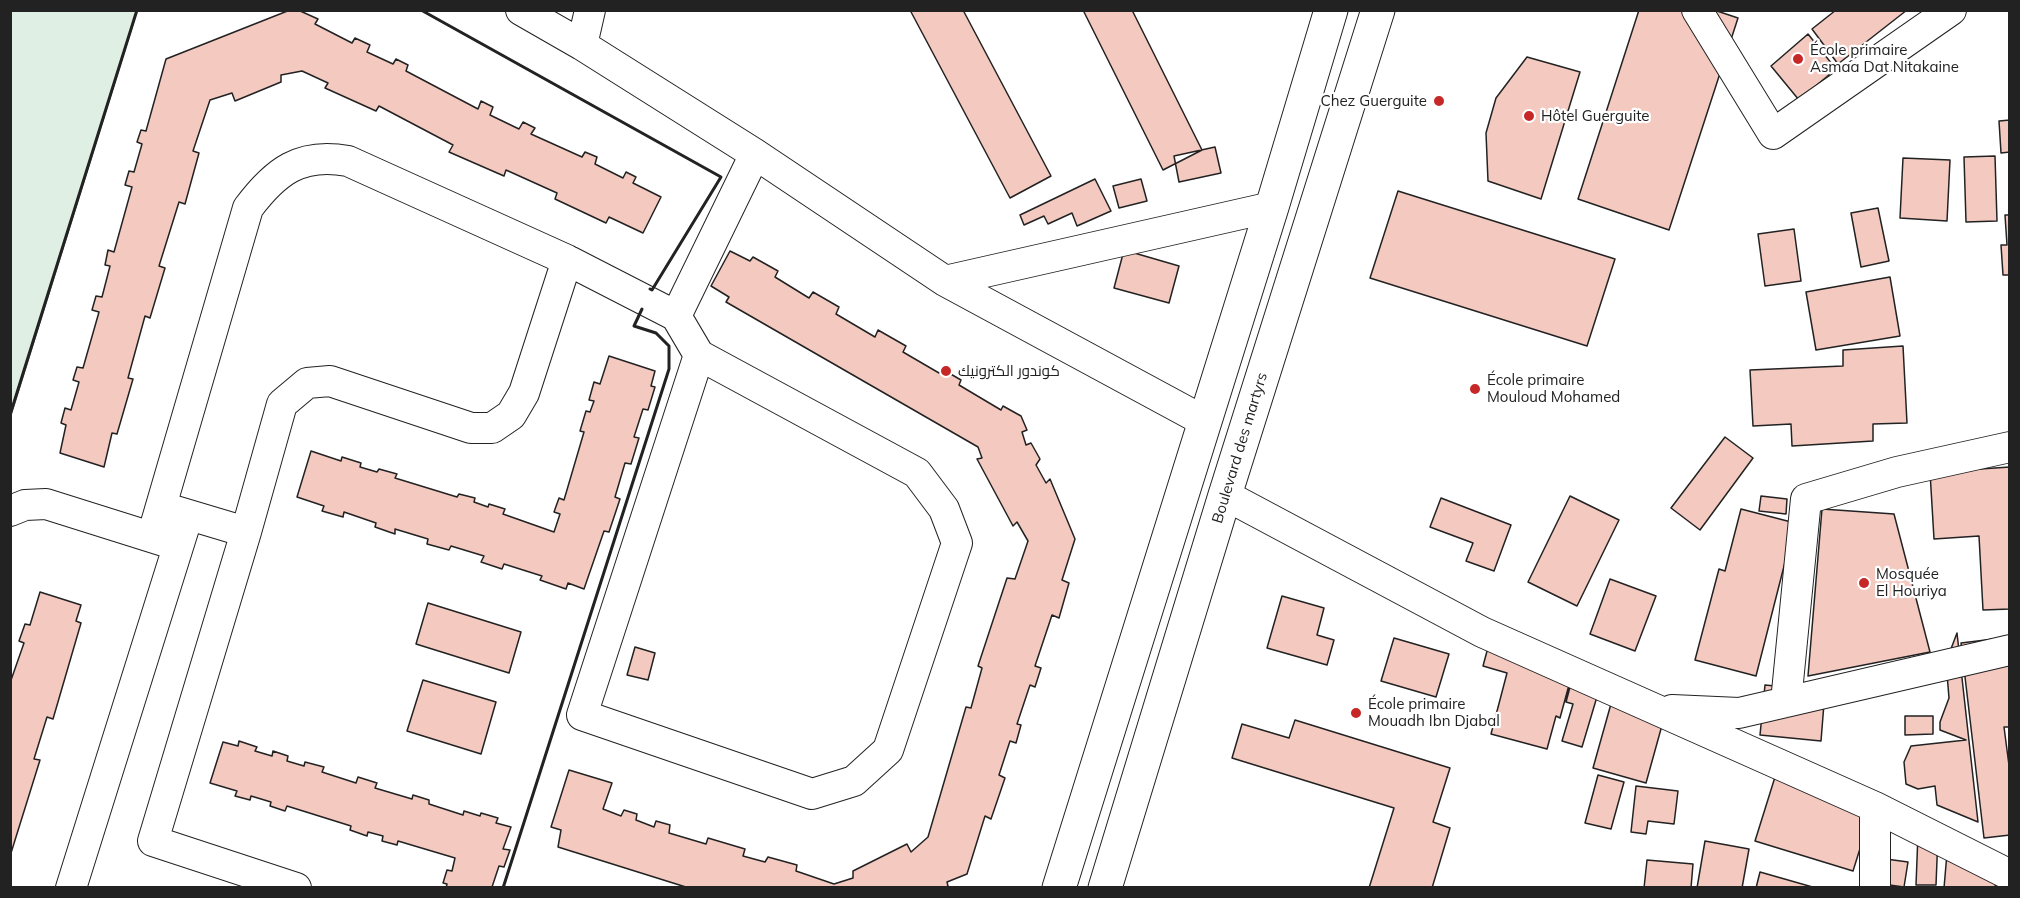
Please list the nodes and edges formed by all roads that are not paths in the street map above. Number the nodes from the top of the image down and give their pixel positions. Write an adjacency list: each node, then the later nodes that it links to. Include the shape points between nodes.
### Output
1 (520, 10): 7 (street)
2 (591, 10): 7 (street)
3 (1331, 10): 9 (highway)
4 (1378, 10): 16 (highway, Boulevard des martyrs)
5 (1697, 10): 6 (street, via 1773,134)
6 (1951, 10)
7 (582, 45): 8 (street)
8 (755, 154): 11 (street); 12 (street)
9 (1272, 207): 11 (street); 14 (highway)
10 (567, 260): 12 (street); 17 (street, via 348,161 304,161 285,171 266,184 248,208); 20 (street, via 524,393 512,415 492,428 471,428 330,381 308,383 282,404)
11 (945, 281): 14 (street)
12 (676, 316): 13 (street)
13 (699, 355): 13 (street, via 582,715 812,794 854,781 888,750 957,543 944,509 917,472)
14 (1204, 421): 29 (highway)
15 (2010, 447): 23 (street, via 1897,472 1806,499)
16 (1225, 495): 24 (street, via 1482,632); 30 (highway, Boulevard des martyrs)
17 (160, 507): 19 (street); 21 (street)
18 (10, 511): 21 (street, via 25,505 46,504)
19 (188, 515): 20 (street); 21 (street)
20 (246, 532): 28 (street, via 153,841)
21 (165, 541): 27 (street)
22 (2010, 650): 23 (street)
23 (1786, 702): 24 (street, via 1738,712)
24 (1657, 709): 25 (street)
25 (1875, 807): 26 (street); 31 (street)
26 (2010, 875)
27 (71, 888)
28 (296, 888)
29 (1059, 888)
30 (1106, 888)
31 (1875, 888)

